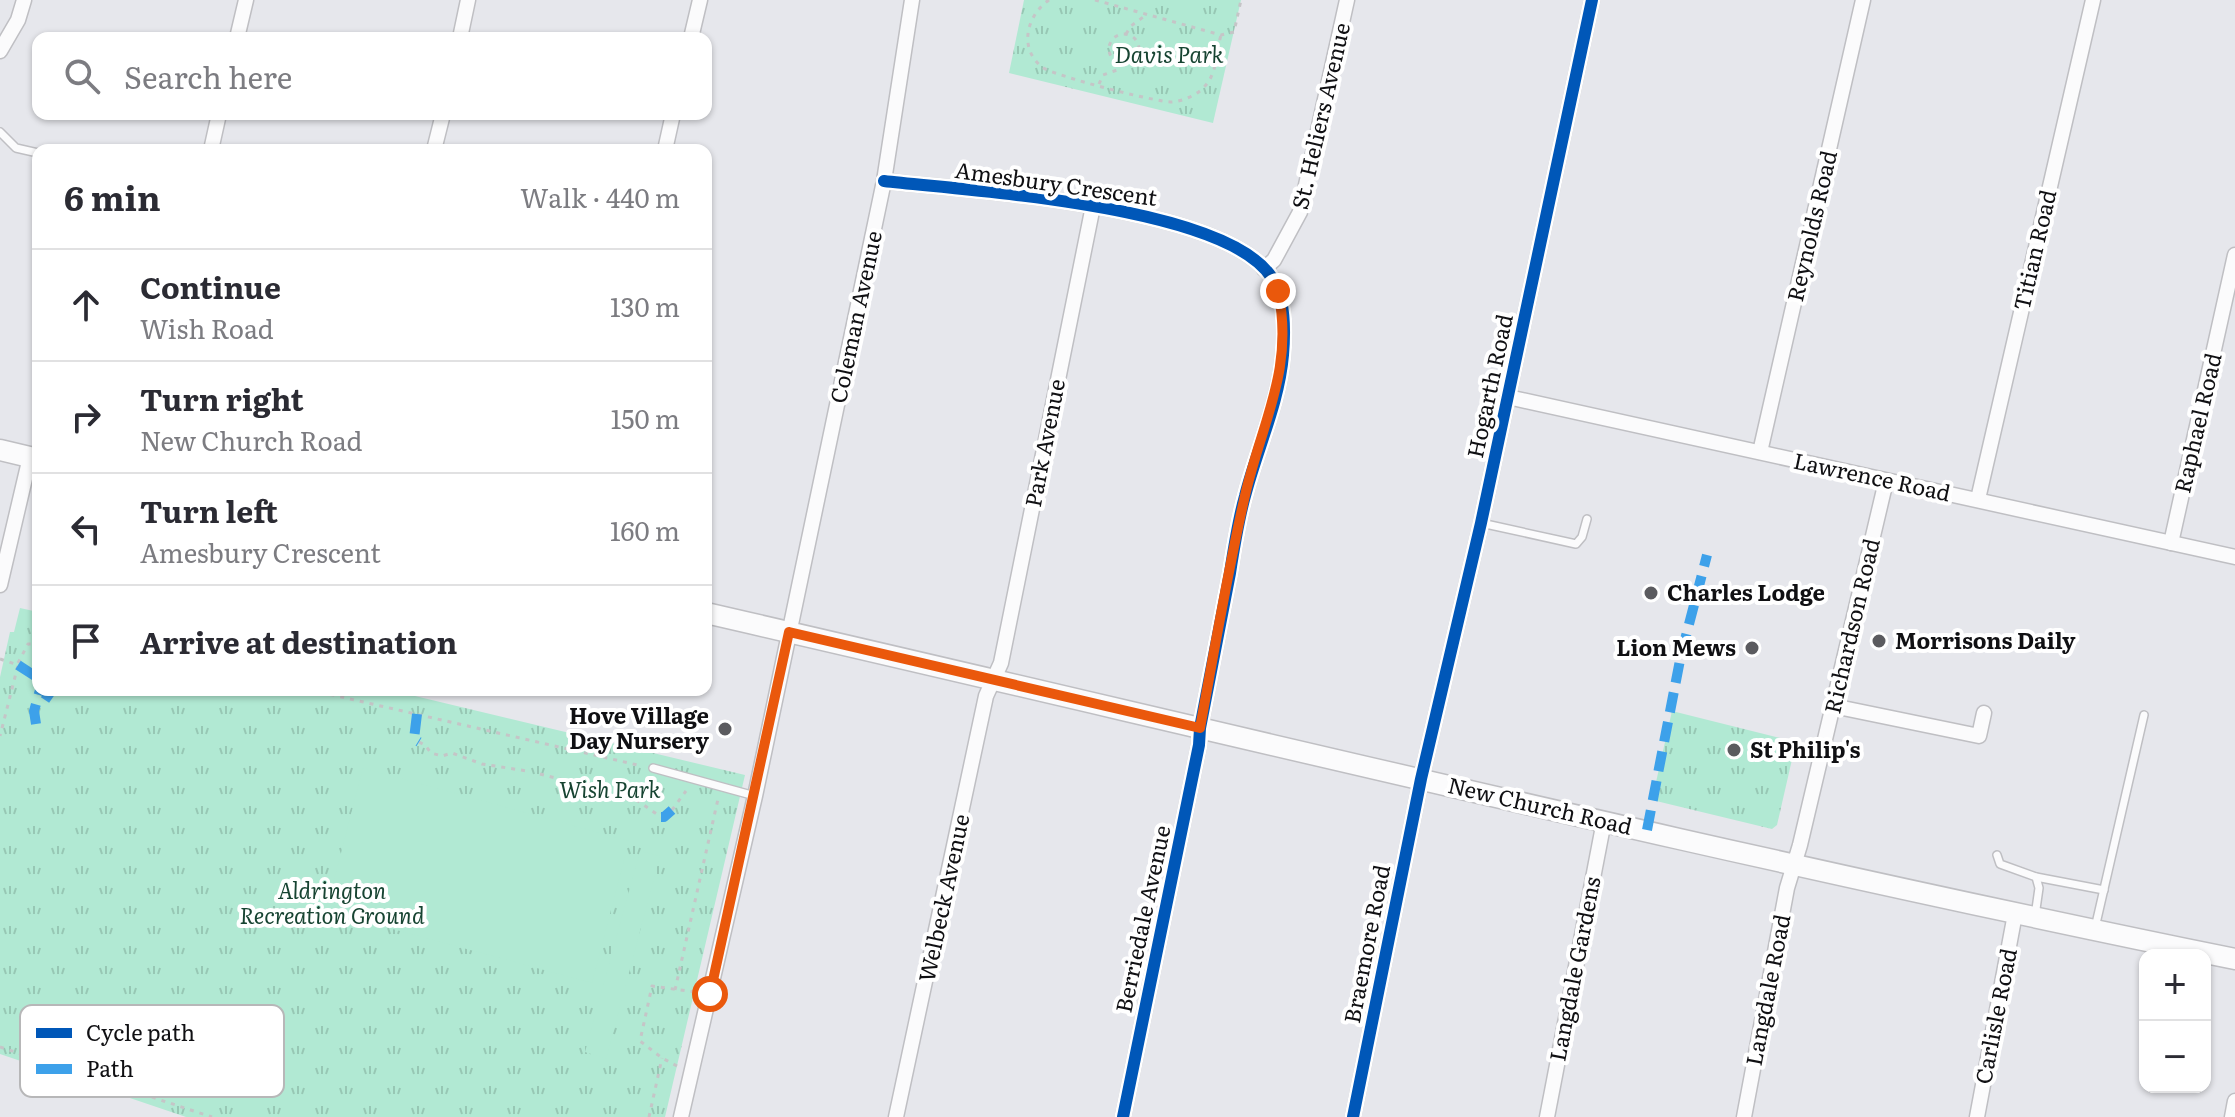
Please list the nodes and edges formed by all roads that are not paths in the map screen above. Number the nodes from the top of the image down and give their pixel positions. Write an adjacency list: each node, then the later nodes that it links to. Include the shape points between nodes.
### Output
1 (24, 0): 13 (street)
2 (246, 0): 10 (street)
3 (468, 0): 11 (street)
4 (700, 0): 12 (street)
5 (912, 0): 22 (street, Coleman Avenue)
6 (1347, 0): 25 (street, St. Heliers Avenue, via 1300,212)
7 (1592, 0): 26 (street, Hogarth Road)
8 (1863, 0): 28 (street, Reynolds Road)
9 (2093, 0): 32 (street, Titian Road)
10 (238, 32)
11 (461, 32)
12 (692, 32)
13 (0, 51)
14 (218, 120): 18 (street)
15 (442, 120): 19 (street)
16 (672, 120): 20 (street)
17 (0, 132): 21 (lane, via 16,148)
18 (212, 144)
19 (436, 144)
20 (666, 144)
21 (32, 152)
22 (884, 181): 23 (street, Amesbury Crescent); 39 (street, Coleman Avenue)
23 (1093, 206): 25 (street, Amesbury Crescent, via 1194,230); 40 (street, Park Avenue, via 1001,663)
24 (2235, 255): 35 (street, Raphael Road)
25 (1264, 269): 44 (street, via 1281,305 1281,368 1244,497)
26 (1508, 397): 28 (street, Lawrence Road); 34 (street, Hogarth Road)
27 (0, 450): 29 (main road)
28 (1760, 452): 31 (street, Lawrence Road)
29 (32, 458)
30 (32, 465): 37 (street)
31 (1886, 481): 32 (street, Lawrence Road); 41 (street, Richardson Road)
32 (1978, 499): 35 (street, Lawrence Road)
33 (1587, 519): 34 (lane, via 1576,544)
34 (1481, 523): 46 (street, Hogarth Road)
35 (2171, 543): 36 (street, Lawrence Road)
36 (2235, 557)
37 (0, 585)
38 (712, 614): 39 (main road, New Church Road)
39 (789, 632): 40 (main road, New Church Road); 47 (street, Coleman Avenue)
40 (993, 679): 44 (main road, New Church Road); 58 (street, Welbeck Avenue)
41 (1833, 706): 42 (street, via 1979,736); 50 (street, Richardson Road)
42 (1984, 713)
43 (2144, 715): 52 (lane)
44 (1200, 728): 46 (main road, New Church Road); 59 (street, Berriedale Avenue)
45 (653, 768): 47 (lane)
46 (1421, 779): 48 (main road, New Church Road); 60 (street, Braemore Road)
47 (755, 796): 57 (street, Coleman Avenue)
48 (1604, 821): 50 (main road, New Church Road); 61 (street, Langdale Gardens)
49 (1997, 855): 51 (lane, via 2000,864)
50 (1794, 864): 53 (main road, New Church Road); 62 (street, Langdale Road)
51 (2036, 877): 52 (lane); 53 (lane, via 2039,888)
52 (2104, 890): 54 (lane)
53 (2025, 916): 54 (main road, New Church Road); 63 (street, Carlisle Road)
54 (2094, 930): 55 (main road, New Church Road)
55 (2235, 959)
56 (2235, 1101): 64 (street)
57 (681, 1117)
58 (896, 1117)
59 (1123, 1117)
60 (1353, 1117)
61 (1547, 1117)
62 (1744, 1117)
63 (1977, 1117)
64 (2232, 1117)

